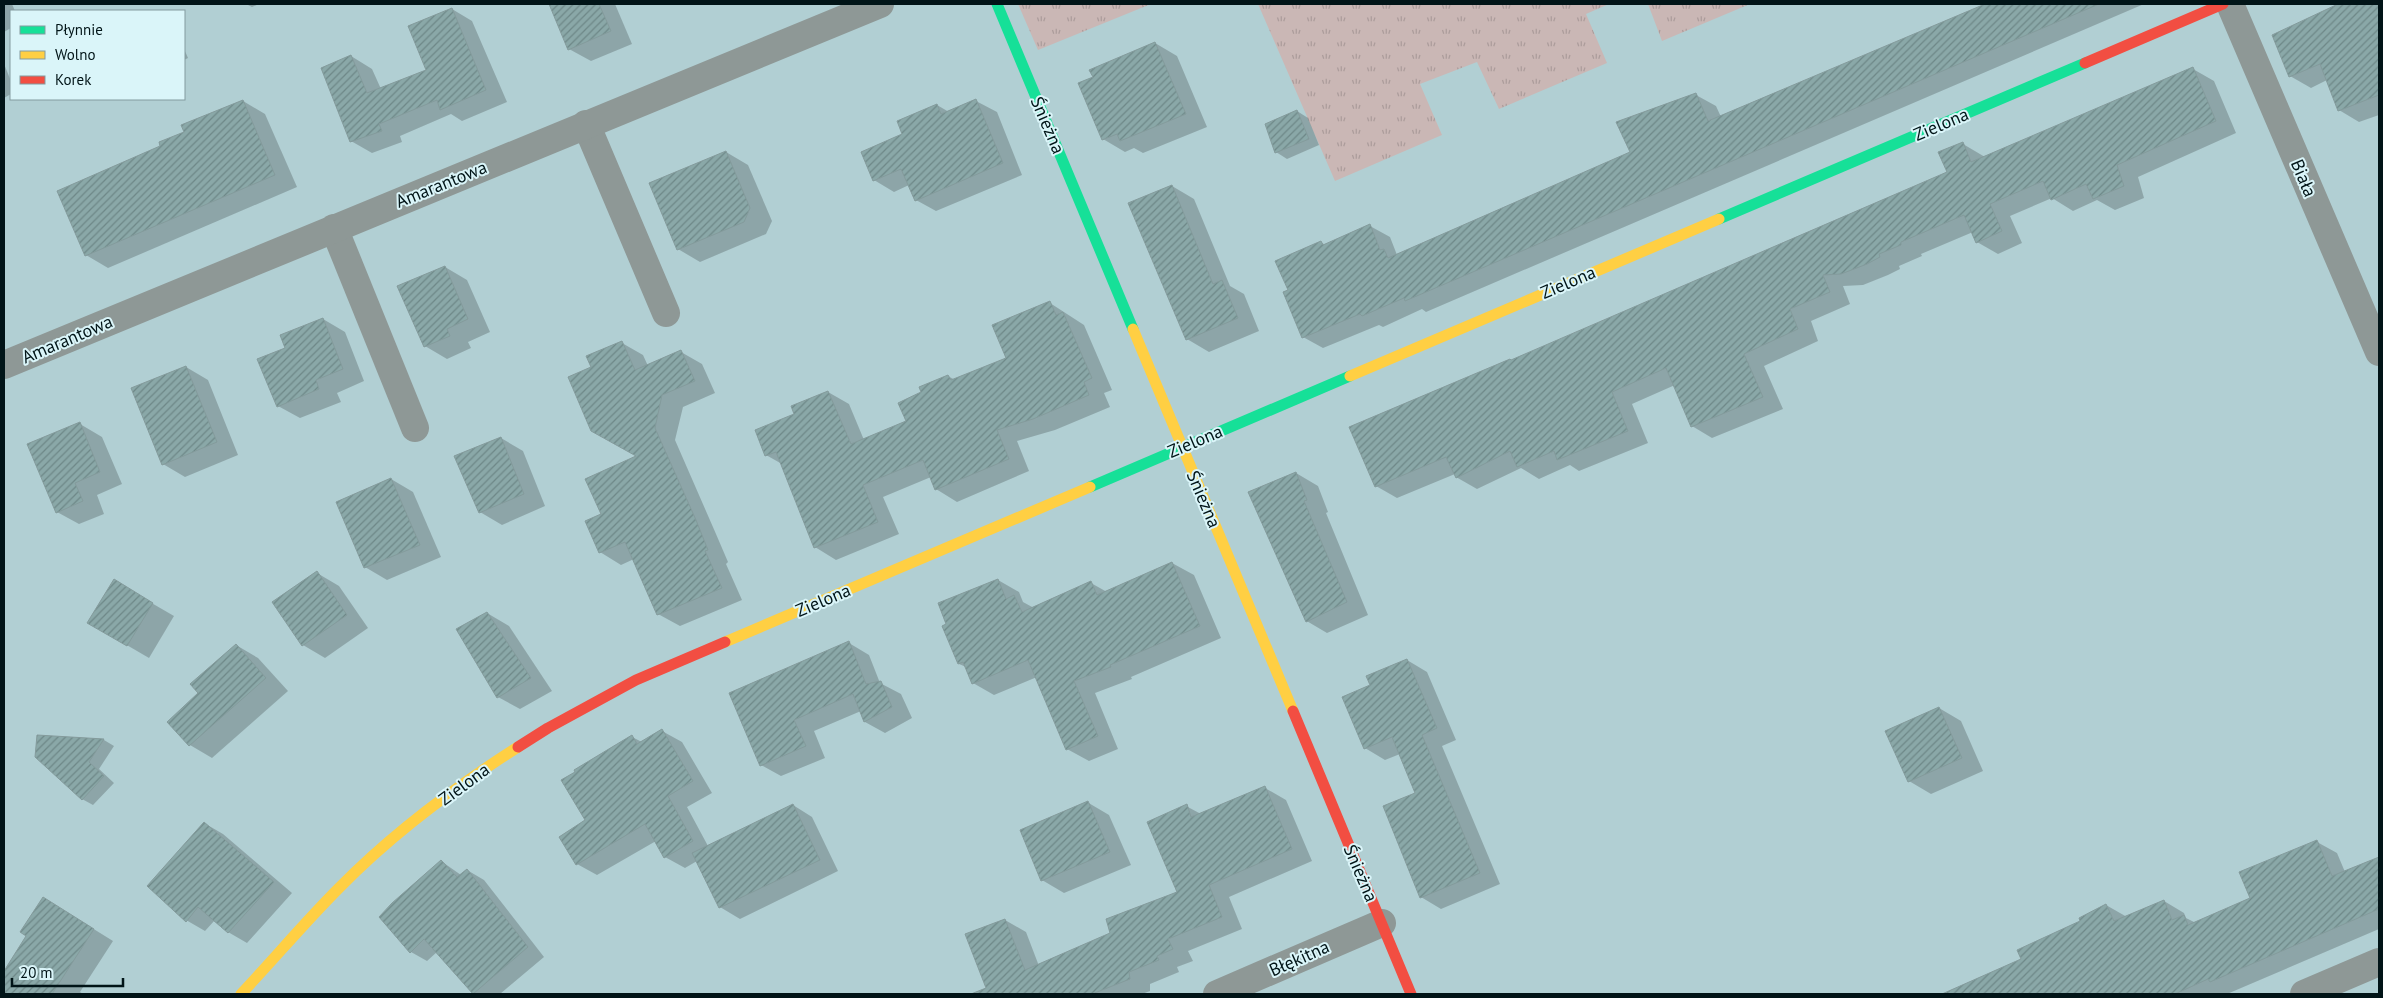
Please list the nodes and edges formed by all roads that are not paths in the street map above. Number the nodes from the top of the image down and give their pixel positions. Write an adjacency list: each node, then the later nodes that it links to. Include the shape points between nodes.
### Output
1 (880, 4): 5 (street, Amarantowa)
2 (997, 4): 11 (street, Śnieżna)
3 (2223, 4): 11 (street, Zielona)
4 (2230, 4): 8 (street, Biała)
5 (586, 124): 6 (street, Amarantowa); 7 (street)
6 (334, 228): 9 (street, Amarantowa); 10 (street)
7 (666, 313)
8 (2379, 352)
9 (4, 365)
10 (415, 428)
11 (1181, 446): 12 (street, Śnieżna); 14 (street, Zielona, via 645,676 548,728 471,776 399,834 340,887)
12 (1382, 922): 15 (street, Błękitna); 16 (street, Śnieżna)
13 (2379, 962): 17 (street)
14 (241, 994)
15 (1217, 994)
16 (1411, 994)
17 (2304, 994)

